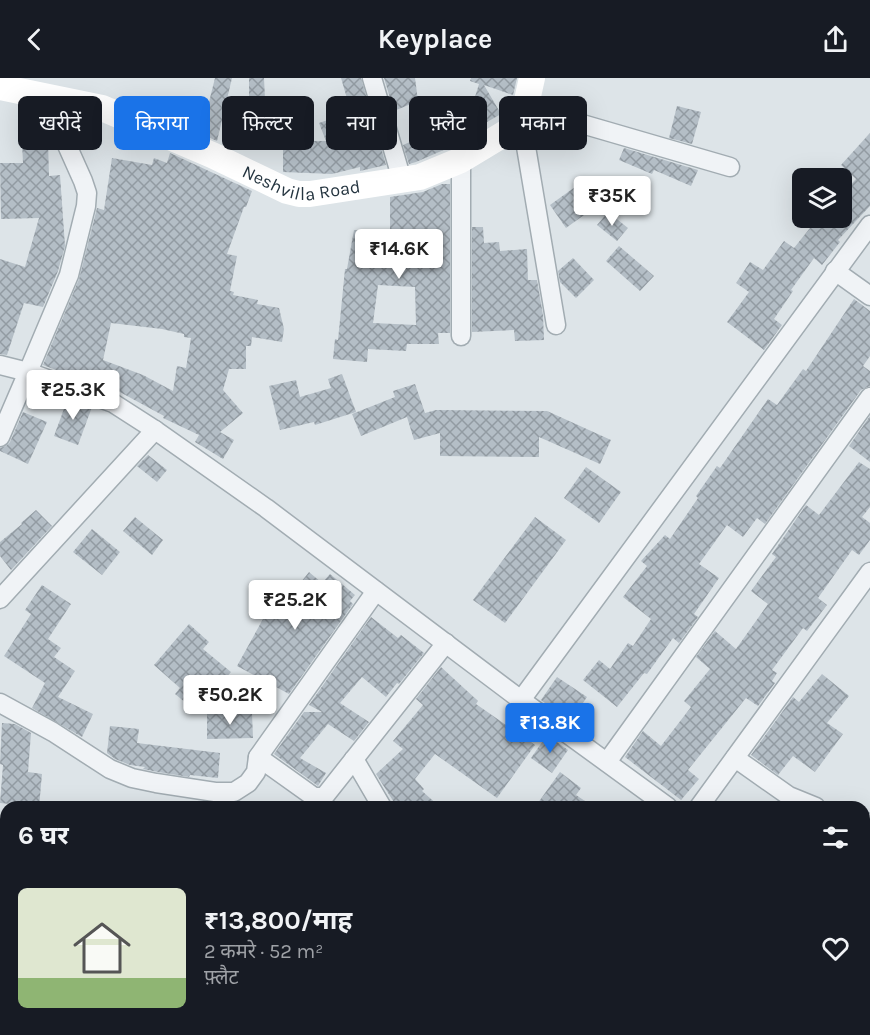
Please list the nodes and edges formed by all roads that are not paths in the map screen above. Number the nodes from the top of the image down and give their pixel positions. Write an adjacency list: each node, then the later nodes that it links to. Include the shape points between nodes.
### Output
1 (372, 78): 13 (street)
2 (532, 78): 5 (street)
3 (0, 87): 4 (street, Neshvilla Road)
4 (45, 96)
5 (529, 96)
6 (102, 108): 13 (street, Neshvilla Road, via 299,194)
7 (587, 131): 12 (street)
8 (499, 134): 11 (street, Neshvilla Road)
9 (69, 150): 20 (street, via 87,193 86,206 69,275)
10 (530, 150): 17 (street)
11 (461, 160): 13 (street, Neshvilla Road); 18 (street)
12 (730, 167)
13 (402, 180)
14 (870, 225): 15 (street)
15 (835, 271): 16 (street); 28 (street)
16 (870, 296)
17 (556, 325)
18 (461, 336)
19 (0, 365): 20 (street)
20 (28, 372): 22 (street, via 113,403); 23 (street)
21 (870, 397): 33 (street)
22 (155, 430): 25 (street); 26 (street)
23 (0, 437)
24 (870, 572): 31 (street)
25 (376, 591): 27 (street); 30 (street)
26 (0, 598)
27 (446, 643): 28 (street); 32 (street)
28 (521, 700): 33 (street)
29 (0, 703): 30 (street, via 110,769 148,782 234,792 256,772)
30 (258, 757): 32 (street, via 320,798 324,798)
31 (735, 758): 36 (street); 37 (street)
32 (354, 759): 34 (street)
33 (607, 762): 35 (street)
34 (378, 801)
35 (660, 801)
36 (703, 801)
37 (801, 801)

